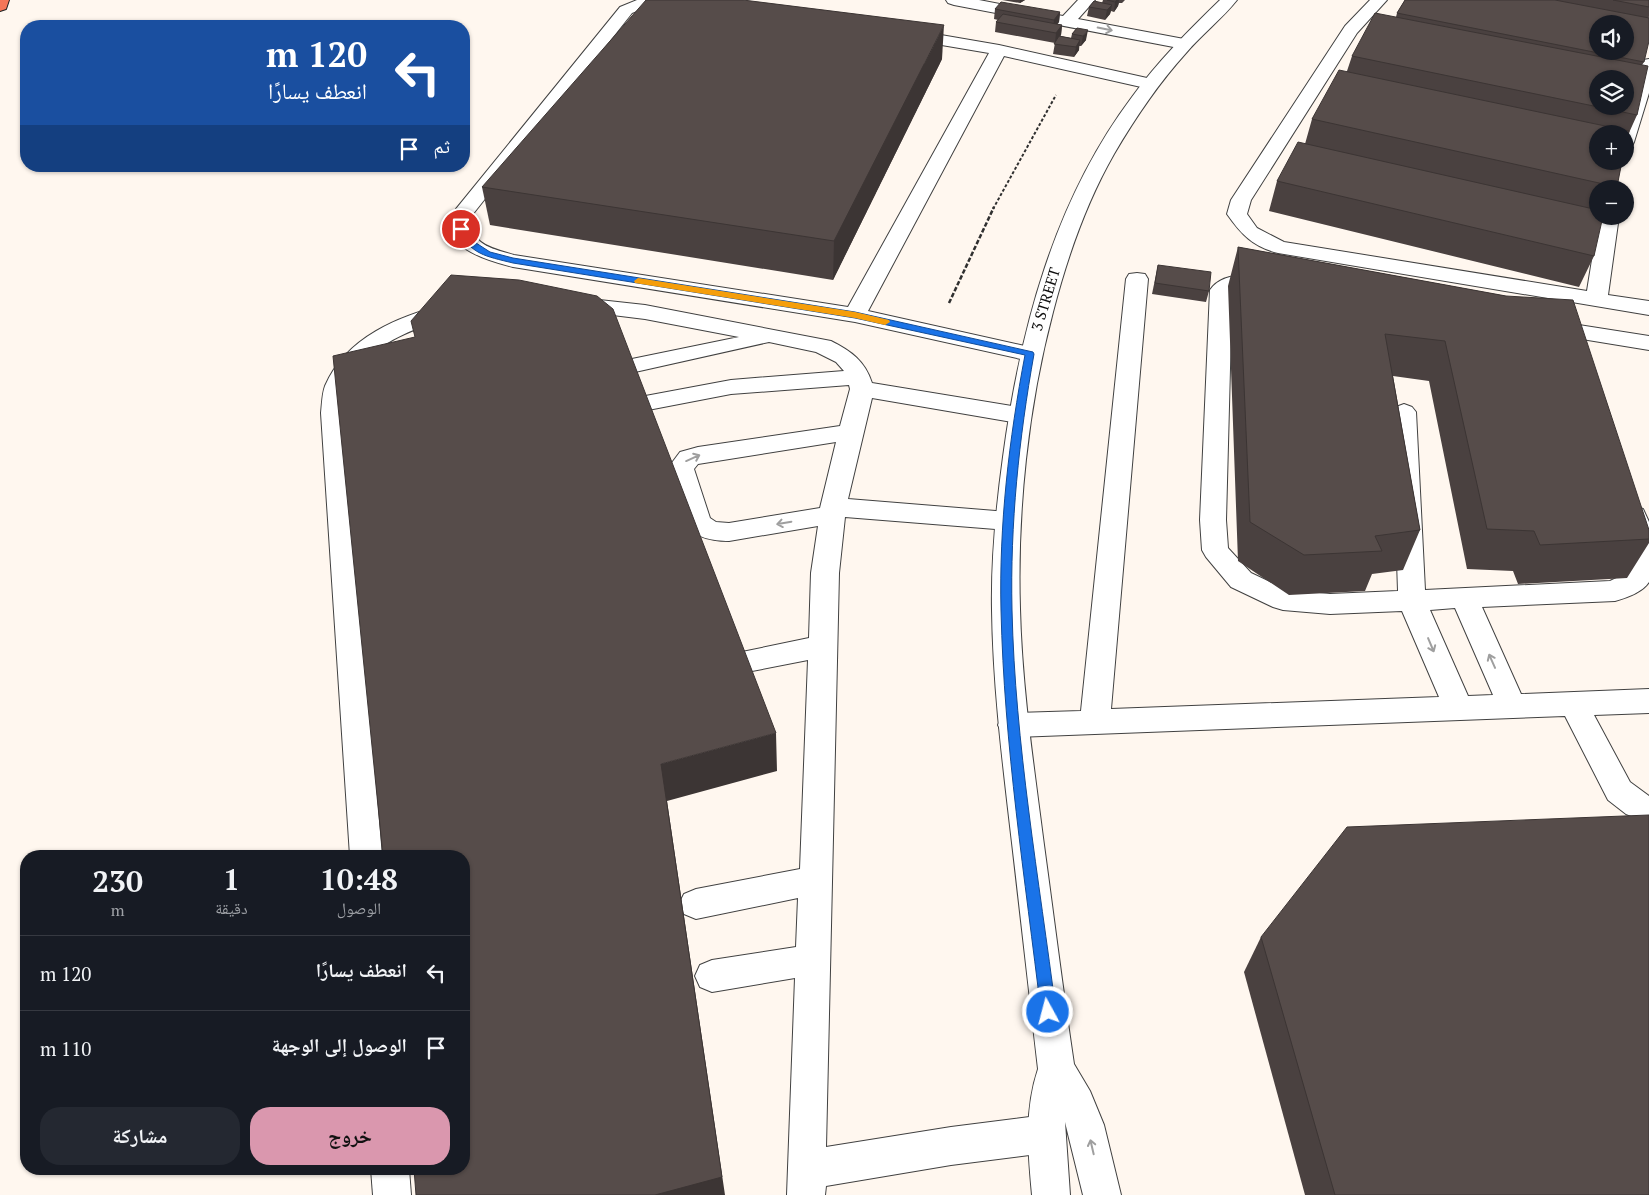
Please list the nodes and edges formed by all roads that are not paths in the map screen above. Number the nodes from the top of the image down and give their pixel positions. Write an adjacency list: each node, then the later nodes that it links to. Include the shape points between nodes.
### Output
1 (2, 0): 7 (highway)
2 (651, 0): 22 (street, via 626,10 463,213 461,229 469,243 487,254 513,261)
3 (954, 0): 8 (street)
4 (1087, 0): 8 (street)
5 (1229, 0): 10 (street, 3 STREET)
6 (1379, 0): 18 (street, via 1351,30 1240,200 1237,214 1250,232 1278,247)
7 (0, 6)
8 (1066, 22): 10 (street, one-way to 10)
9 (894, 32): 11 (street)
10 (1184, 44): 13 (street, 3 STREET)
11 (999, 50): 13 (street); 22 (street)
12 (1649, 64): 14 (street)
13 (1150, 84): 27 (street, 3 STREET, via 1094,173 1070,226 1048,286)
14 (1630, 125)
15 (1608, 225): 18 (street)
16 (1138, 279): 46 (street)
17 (1292, 287): 39 (street, via 1246,280 1230,283 1221,290 1213,520 1215,550 1241,580 1283,600 1330,604)
18 (1597, 299): 21 (street)
19 (550, 303): 25 (street, via 645,312)
20 (469, 308): 49 (street, via 449,310 411,322 378,339 352,362 337,386 333,412)
21 (1649, 308)
22 (855, 315): 27 (street)
23 (1524, 324): 24 (street)
24 (1582, 333): 26 (street); 28 (street)
25 (774, 336): 29 (street); 30 (street, via 823,346 844,357 857,372)
26 (1649, 343)
27 (1030, 354): 33 (street, 3 STREET)
28 (1590, 361)
29 (635, 365)
30 (860, 383): 31 (street, via 731,387); 33 (street); 34 (street)
31 (648, 402)
32 (1404, 412): 39 (street)
33 (1018, 415): 37 (street, 3 STREET)
34 (850, 432): 36 (street); 36 (street, one-way to 34, via 716,532 698,523 681,468 689,458 698,455)
35 (1627, 491): 38 (street, via 1646,560 1637,579 1615,591)
36 (833, 511): 37 (street); 40 (street, via 824,573)
37 (1008, 521): 47 (street, 3 STREET, via 1006,610)
38 (1464, 598): 39 (street); 44 (street, one-way to 38)
39 (1412, 600): 45 (street, one-way to 45)
40 (822, 646): 41 (street); 50 (street)
41 (752, 660)
42 (1649, 701): 43 (street)
43 (1574, 704): 44 (street); 48 (street, via 1619,791)
44 (1512, 706): 45 (street)
45 (1458, 708): 46 (street)
46 (1095, 722): 47 (street)
47 (1013, 725): 54 (street, 3 STREET)
48 (1649, 810)
49 (366, 850)
50 (814, 881): 51 (street); 52 (street)
51 (696, 904)
52 (812, 960): 53 (street); 57 (street)
53 (712, 976)
54 (1056, 1069): 55 (street, 3 STREET, via 1048,1090); 60 (street, 3 STREET, one-way to 54, via 1085,1125 1077,1104)
55 (1045, 1134): 57 (street, via 951,1146); 59 (street, 3 STREET)
56 (390, 1175): 58 (street)
57 (806, 1182)
58 (392, 1195)
59 (1051, 1195)
60 (1102, 1195)

